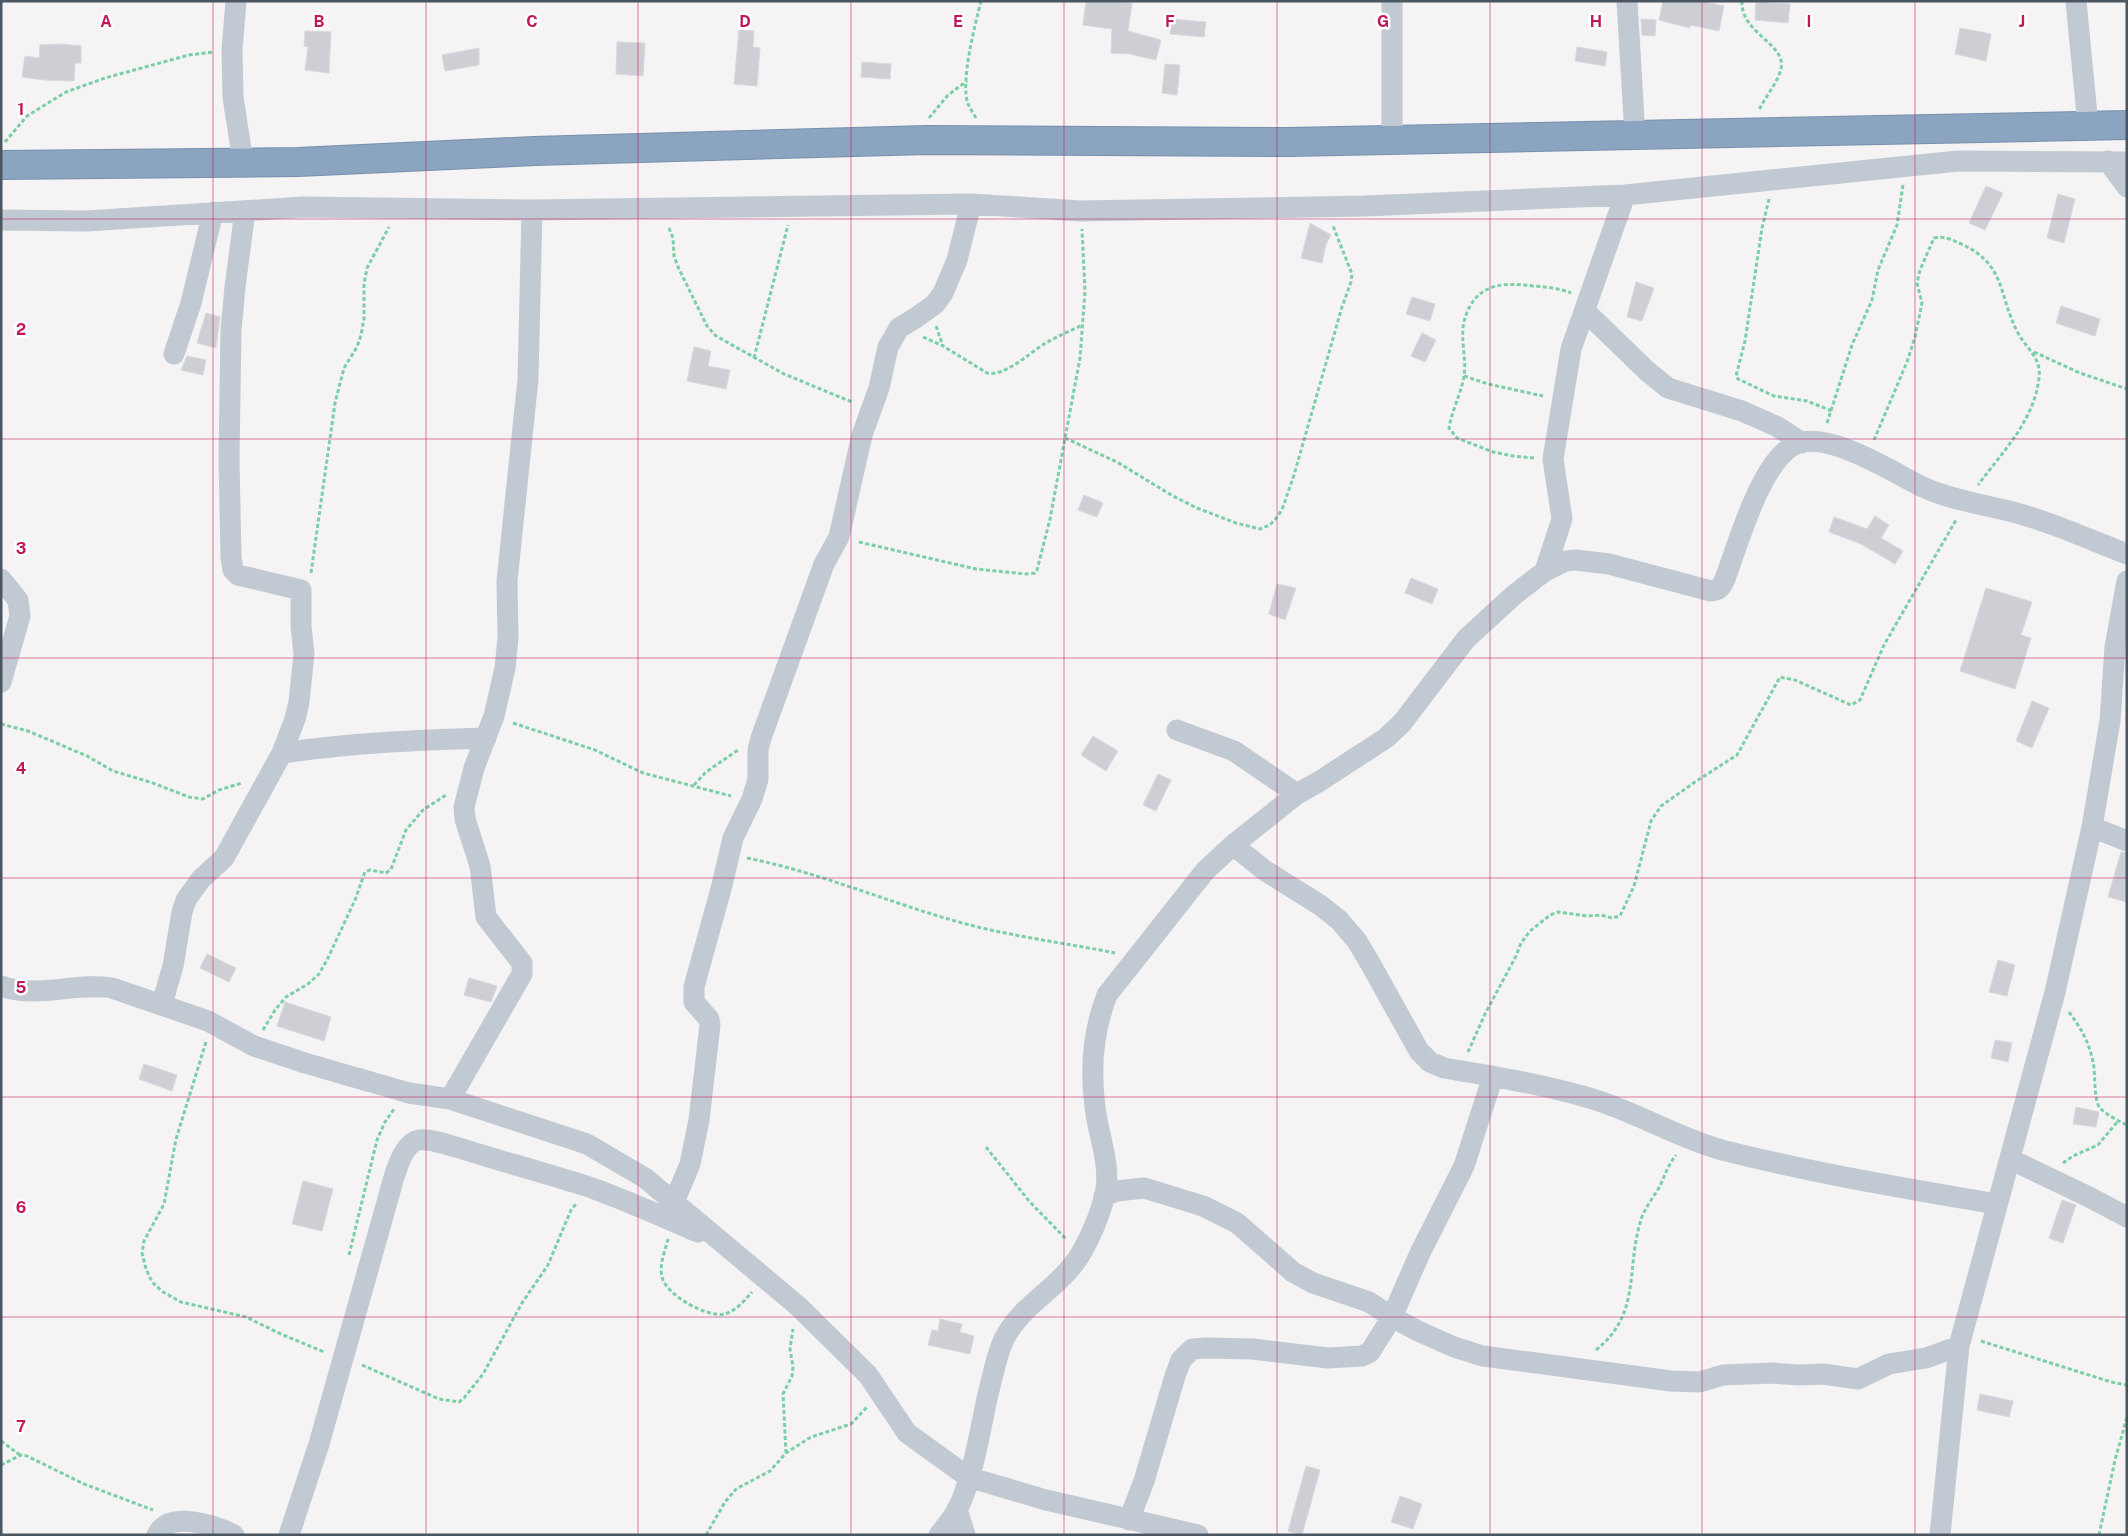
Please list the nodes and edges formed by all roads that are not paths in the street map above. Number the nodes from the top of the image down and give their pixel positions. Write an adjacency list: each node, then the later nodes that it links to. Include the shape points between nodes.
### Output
1 (236, 1): 9 (street, via 233,97)
2 (1392, 1): 8 (street)
3 (1627, 1): 7 (street)
4 (2076, 1): 5 (street)
5 (2088, 125): 6 (highway); 7 (highway)
6 (2127, 125)
7 (1635, 136): 8 (highway)
8 (1392, 140): 9 (highway, via 927,140)
9 (243, 162): 11 (highway)
10 (2117, 162): 12 (street); 13 (street, via 1958,161)
11 (1, 165)
12 (2127, 187)
13 (1625, 195): 14 (street, via 1325,207 1080,211); 19 (street)
14 (971, 204): 15 (street); 41 (street, via 957,260 943,293 935,304 899,328 888,347 879,388 856,458 839,537 824,564 761,738 758,779 733,838 694,987 694,1002 709,1018 710,1025 700,1120 690,1164)
15 (532, 210): 16 (street, via 303,207); 28 (street, via 528,379 507,581 508,638 505,668)
16 (245, 211): 17 (street); 29 (street, via 231,330 231,558 233,570 238,575 300,589 304,654 299,702)
17 (213, 212): 18 (street, via 87,221); 20 (street, via 191,303)
18 (1, 220)
19 (1586, 308): 21 (street, via 1668,388 1742,411); 23 (street, via 1571,349 1562,398 1554,459 1562,519)
20 (174, 354)
21 (1811, 442): 22 (street, via 1844,448 1935,492 2011,511); 23 (street, via 1789,448 1760,485 1721,588 1711,591 1609,564 1576,560 1565,561)
22 (2127, 554)
23 (1545, 571): 30 (street, via 1466,639 1402,723 1386,738)
24 (1, 579): 26 (street, via 18,600 20,616)
25 (2127, 581): 31 (street, via 2116,647 2110,721)
26 (1, 682)
27 (1177, 730): 30 (street, via 1234,751)
28 (486, 738): 29 (street, via 334,745); 37 (street, via 470,783 464,807 465,819 480,866 484,911 522,963 523,969)
29 (282, 753): 35 (street, via 224,858 198,883 186,900)
30 (1297, 794): 33 (street)
31 (2092, 827): 32 (street); 38 (street, via 2055,992)
32 (2127, 841)
33 (1233, 845): 36 (street, via 1264,870 1339,920 1357,941 1418,1051 1430,1062 1444,1068); 39 (street, via 1206,871 1106,995 1093,1051 1095,1106 1107,1171)
34 (1, 986): 35 (street, via 25,991 104,986)
35 (162, 1004): 37 (street, via 208,1021 254,1046 410,1093)
36 (1494, 1076): 40 (street, via 1599,1101 1690,1140 1797,1168); 43 (street, via 1464,1166 1420,1253)
37 (450, 1100): 41 (street, via 587,1144 645,1178)
38 (2010, 1159): 40 (street); 42 (street)
39 (1104, 1196): 43 (street, via 1144,1188 1203,1206 1237,1223 1293,1272 1313,1283 1369,1302); 45 (street, via 1089,1236 1072,1266 1028,1306 1004,1339)
40 (1996, 1204): 44 (street)
41 (673, 1212): 45 (street, via 691,1219 798,1306 868,1376 907,1433); 50 (street, via 442,1144 418,1140 410,1144 398,1166 389,1195 343,1363)
42 (2127, 1217)
43 (1392, 1318): 44 (street, via 1454,1347 1483,1356 1671,1381 1700,1382 1723,1375 1772,1373 1823,1374 1858,1379 1889,1364 1926,1358); 47 (street, via 1370,1352 1362,1356 1328,1358 1267,1350 1207,1348 1185,1354)
44 (1960, 1341): 54 (street)
45 (968, 1477): 46 (street); 47 (street)
46 (957, 1509): 51 (street); 52 (street)
47 (1129, 1520): 53 (street)
48 (157, 1535): 49 (street, via 160,1529 177,1520)
49 (234, 1535)
50 (289, 1535)
51 (939, 1535)
52 (965, 1535)
53 (1198, 1535)
54 (1940, 1535)

